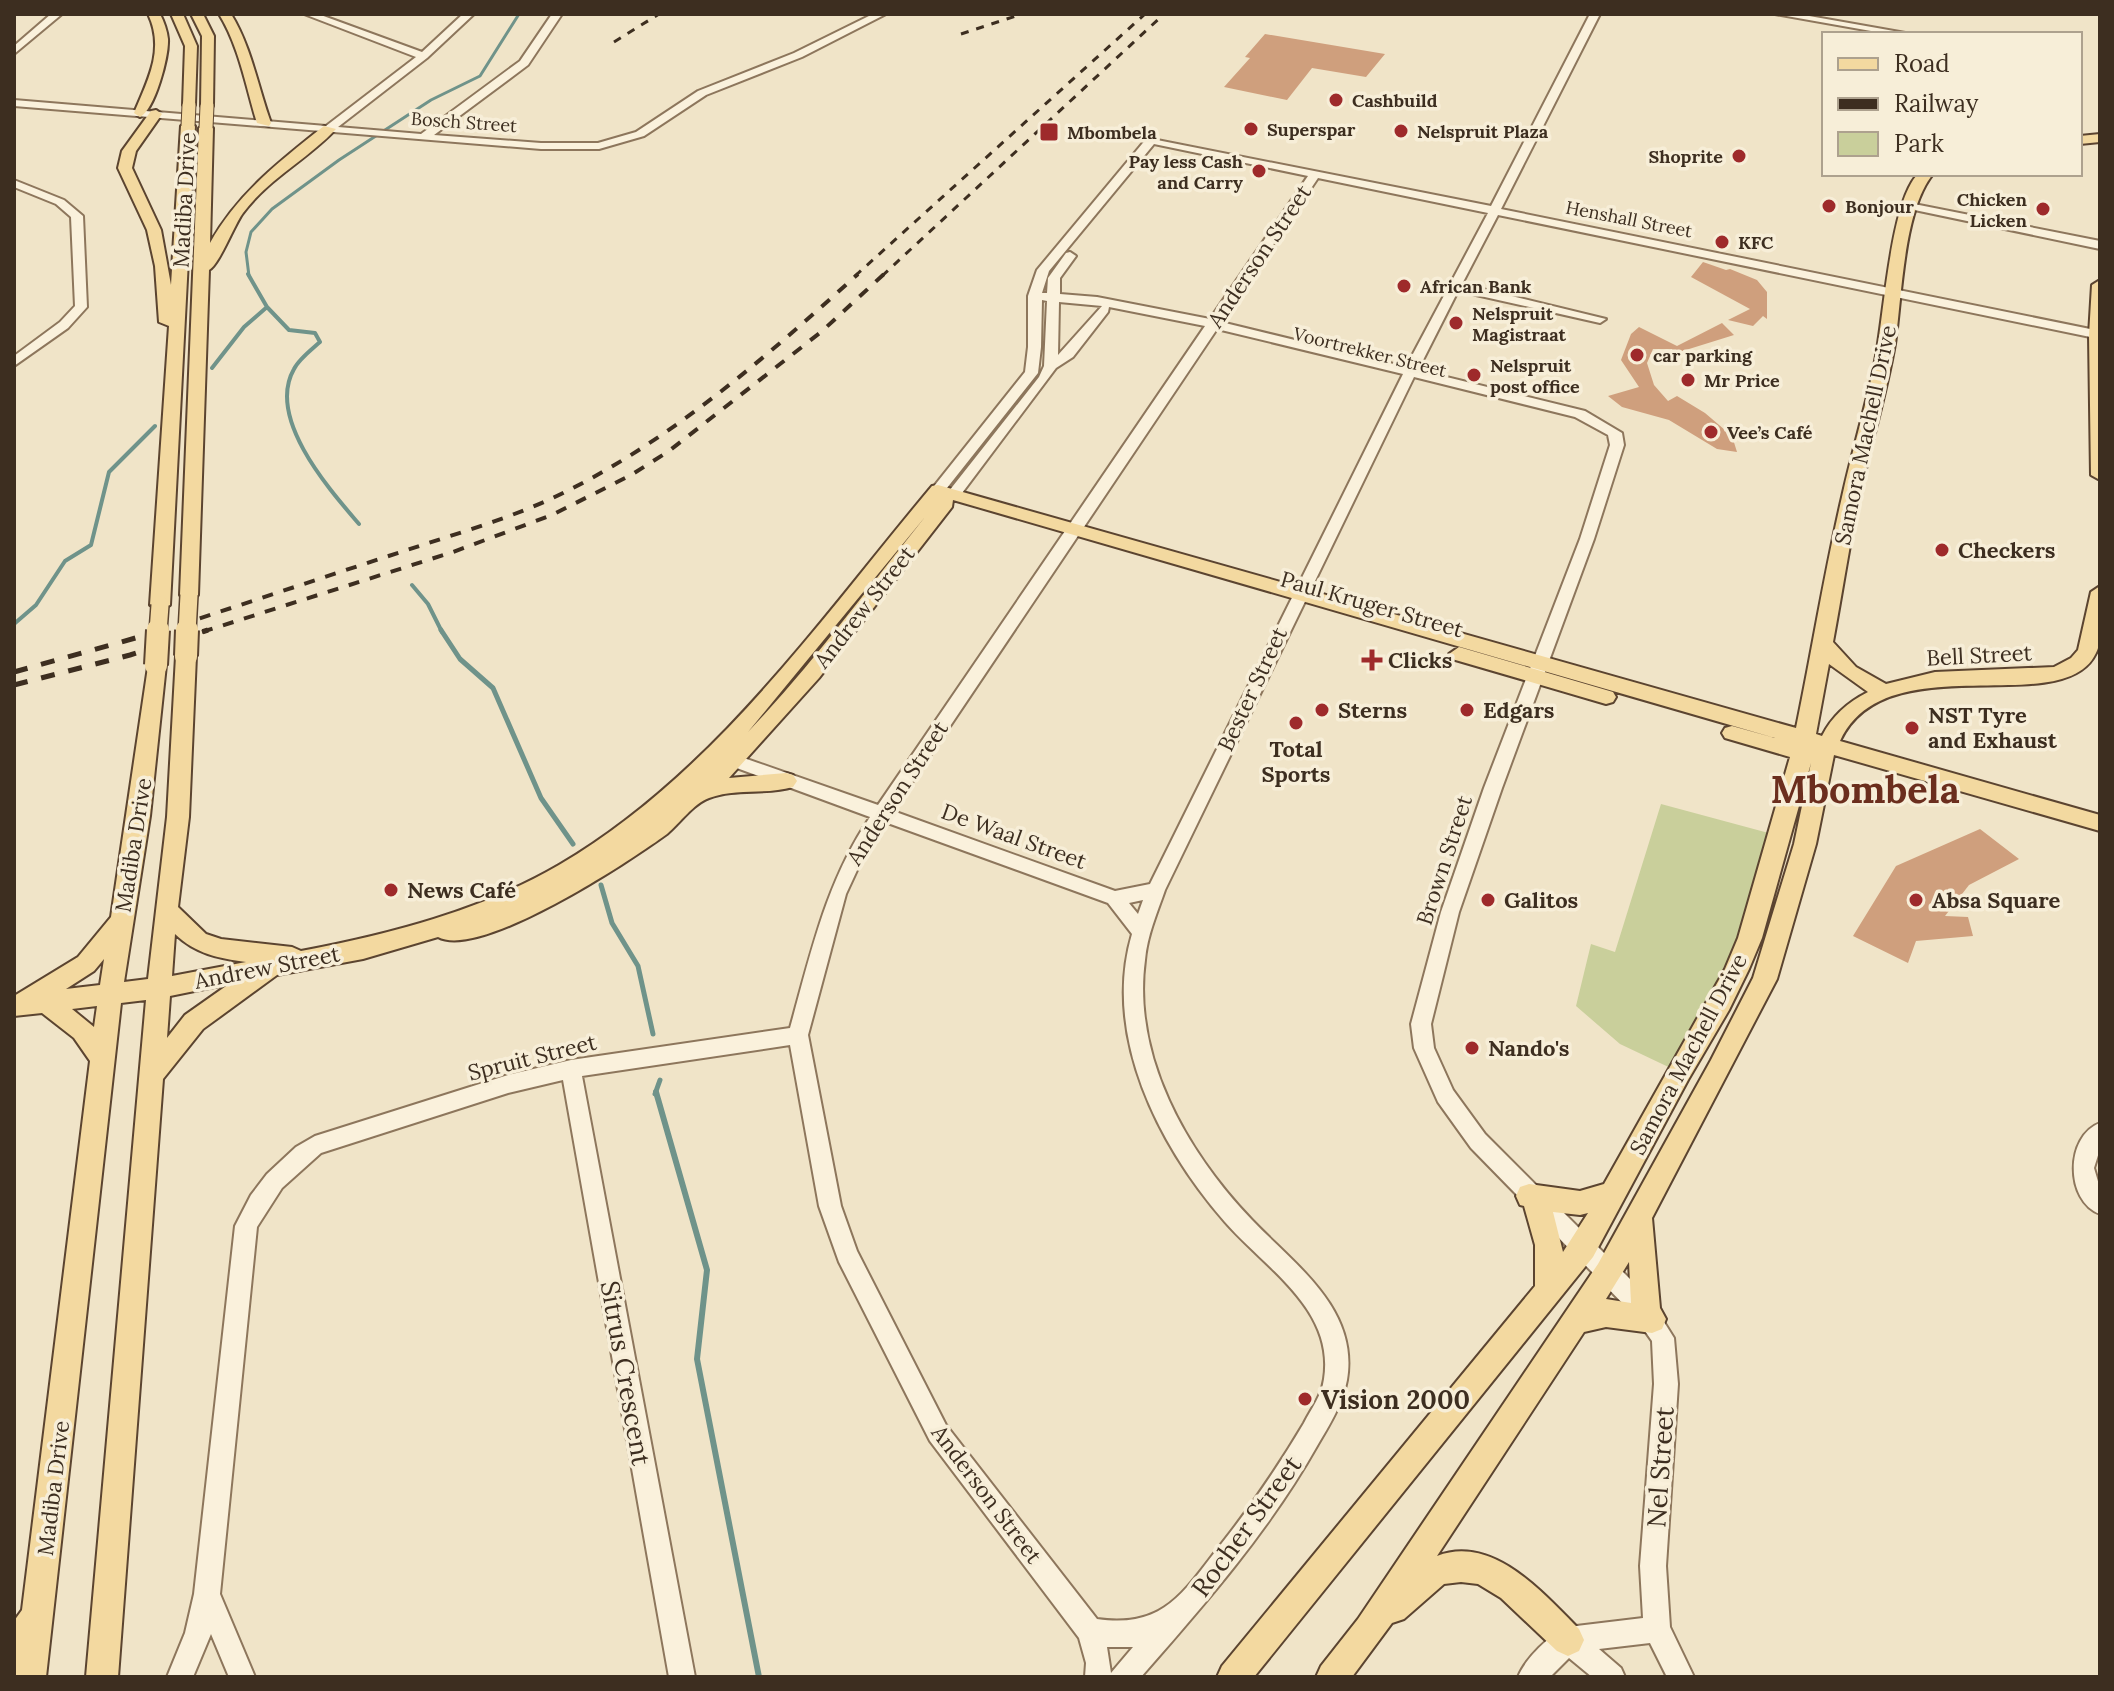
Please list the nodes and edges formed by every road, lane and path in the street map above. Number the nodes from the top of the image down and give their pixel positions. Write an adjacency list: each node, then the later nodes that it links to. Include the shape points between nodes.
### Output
1 (57, 14): 14 (street)
2 (154, 14): 18 (main road, via 164,44)
3 (177, 14): 45 (main road, Madiba Drive, bridge, via 193,53)
4 (197, 14): 32 (main road, Madiba Drive, bridge, via 208,36)
5 (225, 14): 20 (main road, via 238,35)
6 (309, 14): 15 (street)
7 (469, 14): 15 (street)
8 (557, 14): 23 (street, via 524,63)
9 (881, 14): 23 (street, Bosch Street, via 702,93 640,134 613,144 568,147)
10 (1595, 14): 29 (street, Bester Street)
11 (1780, 14): 13 (street)
12 (1856, 14): 13 (street)
13 (1860, 31)
14 (14, 51)
15 (423, 56): 16 (street)
16 (364, 102): 21 (street, via 329,120); 22 (street)
17 (14, 103): 18 (street, Bosch Street)
18 (140, 113): 19 (street, Bosch Street)
19 (156, 114): 20 (street, Bosch Street); 45 (main road, via 129,151 125,168 151,220 162,266)
20 (264, 123): 21 (street, Bosch Street)
21 (296, 126): 22 (street, Bosch Street)
22 (329, 129): 23 (street, Bosch Street); 32 (main road, via 264,179 229,219)
23 (424, 137)
24 (1158, 142): 25 (street, Henshall Street); 31 (street); 36 (street, Andrew Street, via 1043,270)
25 (1315, 174): 29 (street, Henshall Street); 40 (street, Anderson Street)
26 (1924, 176): 28 (main road, Samora Machell Drive)
27 (14, 183): 42 (street, via 60,202 77,216 83,300 74,316)
28 (1909, 206): 30 (street); 35 (main road, Samora Machell Drive)
29 (1492, 210): 34 (street, Bester Street); 35 (street, Henshall Street)
30 (2100, 245)
31 (1054, 278): 37 (street); 38 (street, via 1088,292)
32 (203, 282): 65 (main road, Madiba Drive, bridge, via 178,817)
33 (2100, 285): 41 (main road)
34 (1454, 286): 39 (street); 44 (street, Bester Street)
35 (1893, 292): 41 (street, Henshall Street); 52 (main road, Samora Machell Drive, via 1872,418)
36 (1034, 300): 37 (street, Voortrekker Street); 48 (street, Andrew Street, via 1031,373)
37 (1054, 301): 38 (street, Voortrekker Street); 43 (street)
38 (1099, 305): 40 (street, Voortrekker Street); 43 (street, Andrew Street, via 1068,354)
39 (1600, 319)
40 (1212, 327): 44 (street, Voortrekker Street); 49 (street, Anderson Street)
41 (2099, 335): 47 (main road)
42 (14, 362)
43 (1051, 366): 48 (street, Andrew Street)
44 (1408, 377): 46 (street, Voortrekker Street); 51 (street, Bester Street)
45 (171, 380): 66 (main road, Madiba Drive, bridge, via 156,665)
46 (1598, 422): 53 (street, Brown Street, via 1615,433 1617,445)
47 (2100, 475)
48 (941, 497): 49 (main road, Paul Kruger Street); 56 (main road, Andrew Street, via 784,676)
49 (1073, 535): 51 (main road, Paul Kruger Street); 60 (street, Anderson Street)
50 (2100, 592): 54 (main road, Bell Street, via 2087,652 2058,673 1935,679)
51 (1295, 599): 53 (main road, Paul Kruger Street); 63 (street, Bester Street)
52 (1822, 641): 54 (main road, via 1846,670); 55 (main road, Samora Machell Drive)
53 (1540, 669): 55 (main road, Paul Kruger Street); 80 (street, Brown Street, via 1450,912 1421,1024 1424,1048 1445,1096)
54 (1885, 691): 55 (main road, Bell Street, via 1846,716)
55 (1814, 748): 59 (main road, Paul Kruger Street); 79 (main road, Samora Machell Drive, via 1721,1003); 82 (main road, Samora Machell Drive, via 1805,844 1765,979)
56 (725, 757): 57 (street, De Waal Street); 58 (main road, Andrew Street); 68 (main road, Andrew Street, via 567,871)
57 (786, 781): 58 (main road); 60 (street, De Waal Street)
58 (704, 791): 68 (main road, Andrew Street, via 655,833 580,883 482,925)
59 (1996, 800): 61 (main road); 62 (main road)
60 (879, 812): 64 (street, De Waal Street); 74 (street, Anderson Street, via 837,894)
61 (2100, 823)
62 (2100, 837)
63 (1156, 890): 64 (street); 67 (street, Bester Street)
64 (1115, 898): 67 (street)
65 (166, 910): 69 (main road, via 198,941 220,949); 71 (main road, Madiba Drive)
66 (122, 920): 72 (main road, Madiba Drive); 73 (main road, via 86,964)
67 (1141, 932): 88 (street, Bester Street, via 1134,1004 1138,1042 1154,1090 1179,1141 1231,1213 1329,1322)
68 (422, 934): 69 (main road, Andrew Street)
69 (305, 960): 70 (main road, Andrew Street)
70 (276, 965): 71 (main road, Andrew Street); 77 (main road, via 194,1022)
71 (159, 988): 72 (main road, Andrew Street); 77 (main road, Madiba Drive)
72 (110, 994): 73 (main road, Andrew Street); 75 (main road, Madiba Drive)
73 (28, 1004): 75 (main road, via 83,1031)
74 (798, 1035): 76 (street, Spruit Street); 94 (street, Anderson Street, via 830,1206 847,1255 938,1433)
75 (102, 1059): 89 (main road, Madiba Drive)
76 (571, 1069): 90 (street, Spruit Street, via 315,1146 289,1164 259,1198 246,1226); 101 (street, Sitrus Crescent)
77 (151, 1076): 97 (main road, Madiba Drive)
78 (2100, 1132): 81 (street, via 2082,1159 2082,1176)
79 (1612, 1194): 80 (main road, via 1580,1203); 83 (main road, Samora Machell Drive)
80 (1532, 1199): 83 (street, Brown Street); 85 (main road, via 1550,1239)
81 (2100, 1204)
82 (1638, 1215): 84 (main road, Samora Machell Drive); 86 (main road)
83 (1583, 1248): 84 (street, Brown Street); 85 (main road, Samora Machell Drive)
84 (1608, 1273): 86 (street, Nel Street); 87 (main road, Samora Machell Drive)
85 (1548, 1291): 104 (main road, Samora Machell Drive)
86 (1649, 1316): 87 (main road, via 1606,1313); 92 (street, Nel Street, via 1666,1349 1653,1566)
87 (1576, 1321): 93 (main road, Samora Machell Drive)
88 (1339, 1357): 91 (street, Rocher Street, via 1336,1382 1294,1466)
89 (40, 1594): 96 (main road); 99 (main road, Madiba Drive)
90 (207, 1594): 98 (street); 100 (street)
91 (1178, 1618): 94 (street, via 1143,1633); 103 (street, Rocher Street)
92 (1657, 1629): 95 (street); 108 (street, Nel Street)
93 (1369, 1630): 95 (main road, via 1428,1577 1459,1567 1509,1584); 105 (main road, Samora Machell Drive)
94 (1090, 1631): 102 (street, Anderson Street)
95 (1568, 1640): 106 (street); 107 (street)
96 (14, 1658)
97 (107, 1668)
98 (241, 1676)
99 (30, 1677)
100 (180, 1677)
101 (682, 1677)
102 (1098, 1677)
103 (1123, 1677)
104 (1233, 1677)
105 (1332, 1677)
106 (1531, 1677)
107 (1612, 1677)
108 (1681, 1677)

